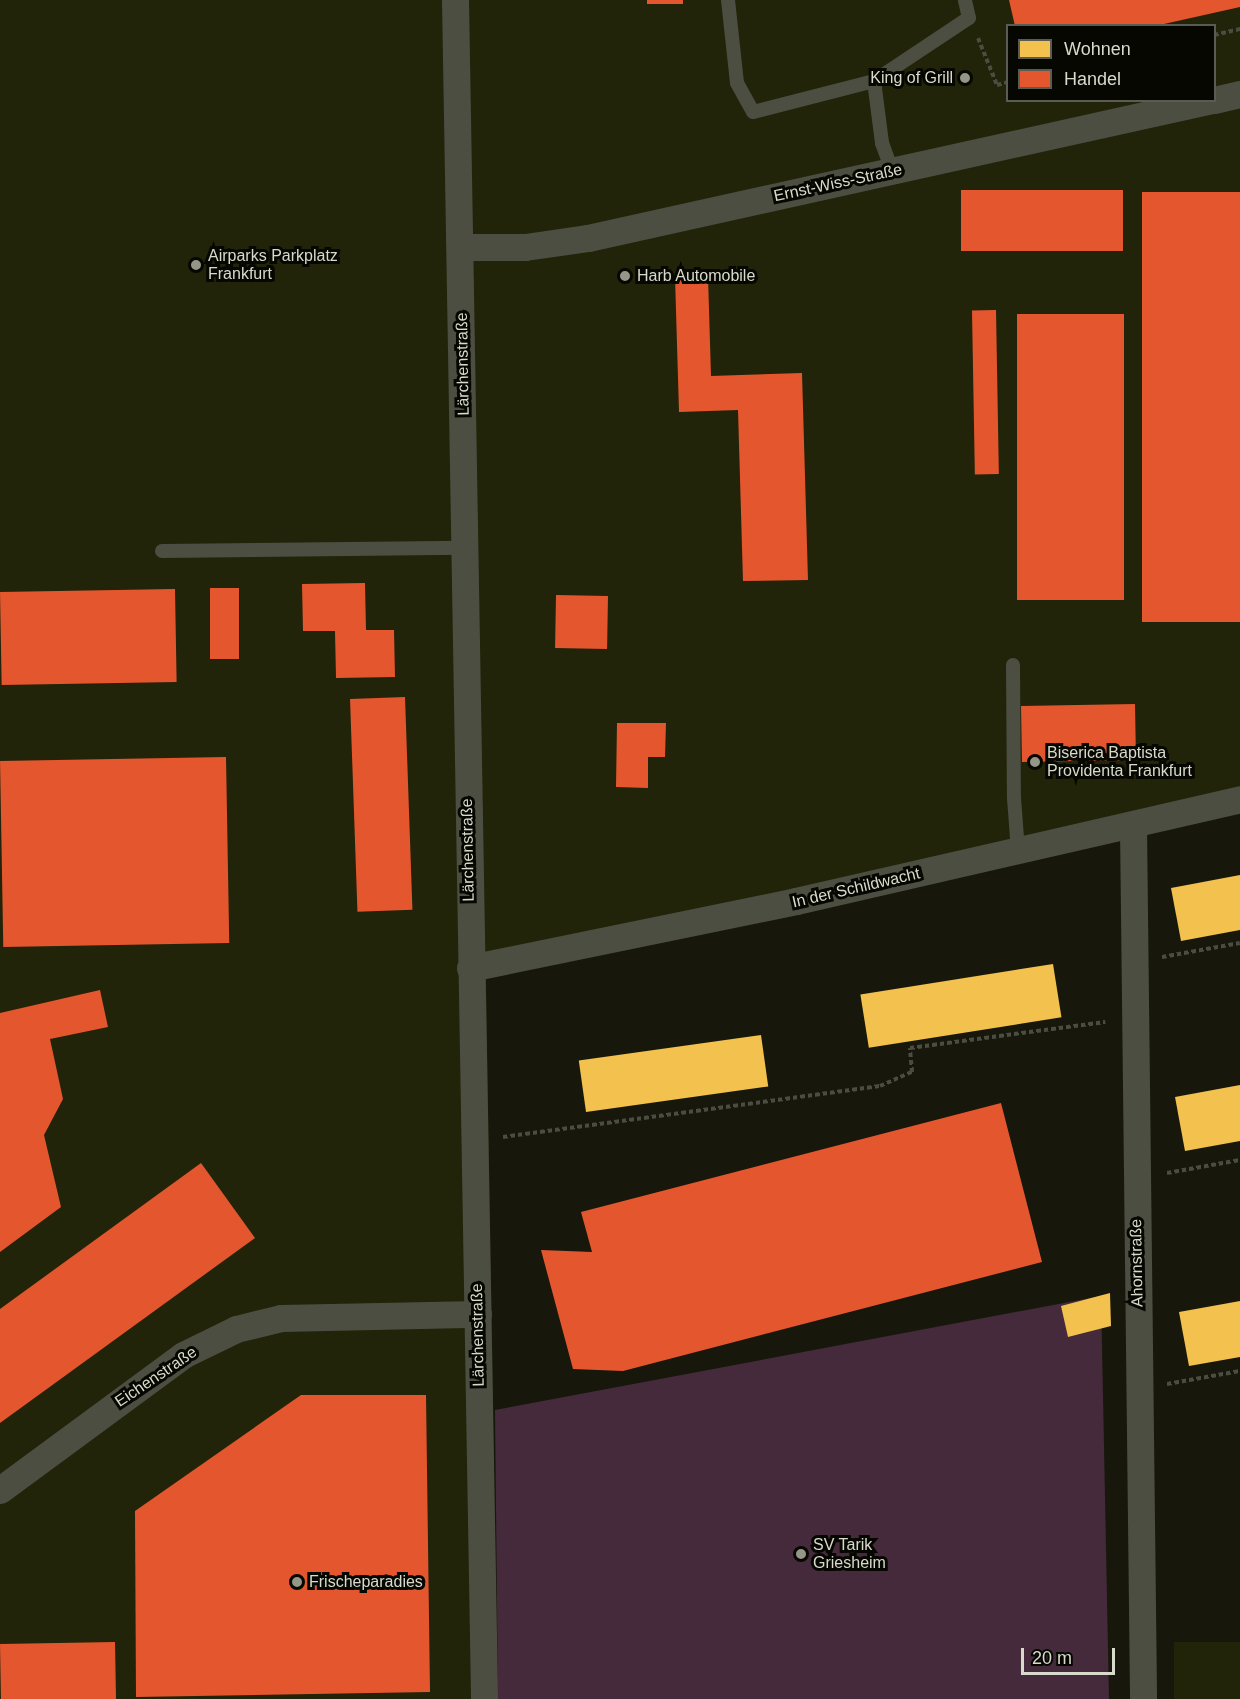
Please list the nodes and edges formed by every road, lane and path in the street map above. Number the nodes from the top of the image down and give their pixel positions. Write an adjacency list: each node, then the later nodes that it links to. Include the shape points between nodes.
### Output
1 (455, 0): 13 (street, Lärchenstraße)
2 (728, 0): 7 (lane, via 737,83 753,112)
3 (965, 0): 4 (lane)
4 (969, 18): 7 (lane); 8 (path, via 997,85)
5 (1240, 29): 6 (path)
6 (1216, 35)
7 (874, 81): 12 (lane, via 882,143)
8 (1006, 83)
9 (1240, 94): 10 (street, Ernst-Wiss-Straße)
10 (1216, 100)
11 (1205, 102): 12 (street, Ernst-Wiss-Straße)
12 (891, 171): 13 (street, Ernst-Wiss-Straße, via 588,238 525,247)
13 (461, 247): 14 (street, Lärchenstraße)
14 (465, 548): 15 (lane); 22 (street, Lärchenstraße)
15 (162, 551)
16 (1013, 665): 19 (lane)
17 (1240, 799): 18 (street, In der Schildwacht)
18 (1132, 826): 19 (street, In der Schildwacht); 21 (street, Ahornstraße)
19 (1018, 851): 22 (street, In der Schildwacht)
20 (1240, 943): 21 (path)
21 (1134, 961): 23 (street, Ahornstraße)
22 (470, 968): 24 (street, Lärchenstraße)
23 (1136, 1018): 24 (path, via 910,1047 912,1072 880,1086); 26 (street, Ahornstraße)
24 (474, 1141): 27 (street, Lärchenstraße)
25 (1240, 1160): 26 (path)
26 (1137, 1179): 29 (street, Ahornstraße)
27 (478, 1314): 30 (street, Eichenstraße, via 281,1318 236,1329 183,1355); 31 (street, Lärchenstraße)
28 (1240, 1371): 29 (path)
29 (1139, 1389): 32 (street, Ahornstraße)
30 (0, 1490)
31 (484, 1699)
32 (1143, 1699)

